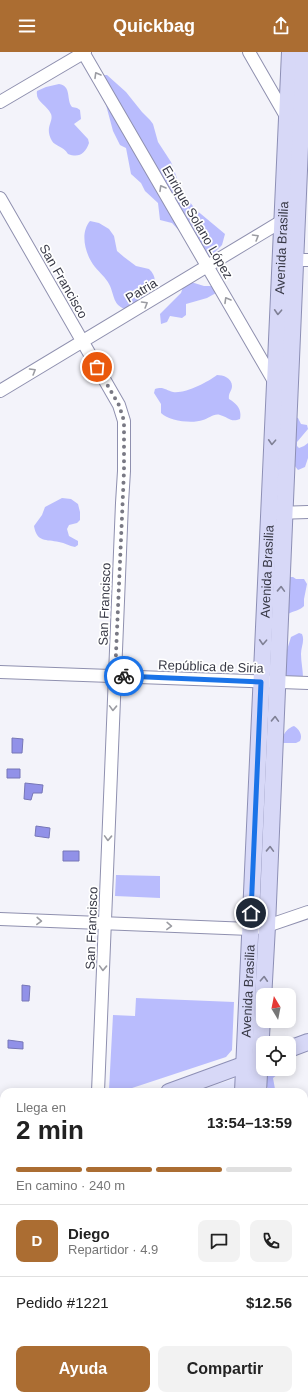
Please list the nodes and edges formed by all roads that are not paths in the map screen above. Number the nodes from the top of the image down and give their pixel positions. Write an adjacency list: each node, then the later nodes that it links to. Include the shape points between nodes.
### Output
1 (84, 52): 5 (street); 12 (street, Enrique Solano López, one-way to 1)
2 (249, 52): 6 (street)
3 (290, 52): 6 (main road, Avenida Brasilia)
4 (304, 52): 7 (main road, Avenida Brasilia)
5 (0, 102)
6 (288, 118): 7 (street); 10 (main road, Avenida Brasilia)
7 (300, 139): 9 (main road, Avenida Brasilia)
8 (0, 198): 13 (street, San Francisco)
9 (297, 212): 10 (street, Patria); 11 (main road, Avenida Brasilia)
10 (282, 221): 11 (main road, Avenida Brasilia); 12 (street, Patria, one-way to 10)
11 (294, 260): 14 (main road, Avenida Brasilia, one-way to 14); 16 (main road, Avenida Brasilia)
12 (207, 266): 13 (street, Patria, one-way to 12); 14 (street, Enrique Solano López, one-way to 12)
13 (83, 341): 15 (street, Patria, one-way to 13); 20 (street, San Francisco, via 119,405 124,421)
14 (275, 382): 16 (street, Enrique Solano López); 18 (main road, Avenida Brasilia, one-way to 18)
15 (0, 391)
16 (289, 404): 18 (main road, Avenida Brasilia)
17 (308, 512): 18 (street)
18 (277, 513): 21 (main road, Avenida Brasilia)
19 (0, 672): 20 (street, República de Siria)
20 (115, 676): 21 (street, República de Siria); 25 (street, San Francisco, one-way to 25)
21 (269, 682): 22 (street, República de Siria); 26 (main road, Avenida Brasilia, one-way to 21); 27 (main road, Avenida Brasilia)
22 (308, 683)
23 (308, 912): 26 (street)
24 (0, 919): 25 (street, one-way to 25)
25 (105, 923): 27 (street, one-way to 27); 31 (street, San Francisco, one-way to 31)
26 (267, 926): 27 (street); 30 (main road, Avenida Brasilia, one-way to 26)
27 (250, 929): 30 (main road, Avenida Brasilia)
28 (308, 1042): 29 (main road)
29 (296, 1046)
30 (255, 1061): 32 (main road); 33 (main road, Avenida Brasilia); 34 (main road, Avenida Brasilia)
31 (98, 1088)
32 (180, 1088)
33 (245, 1088)
34 (258, 1088)

